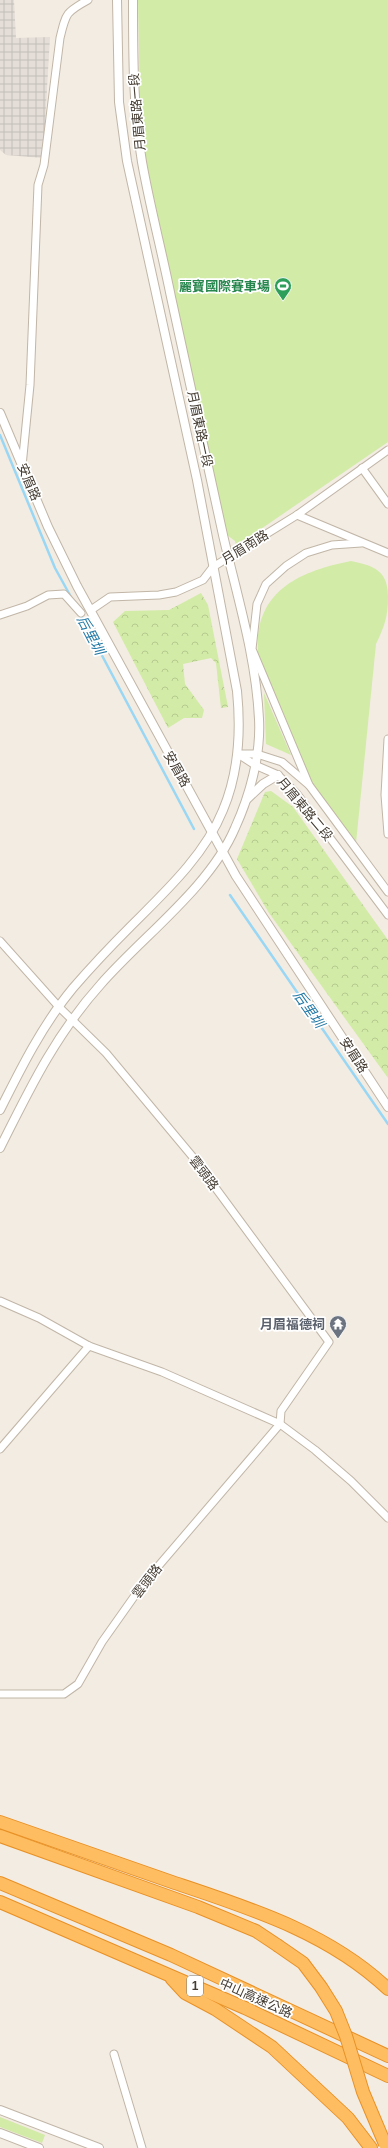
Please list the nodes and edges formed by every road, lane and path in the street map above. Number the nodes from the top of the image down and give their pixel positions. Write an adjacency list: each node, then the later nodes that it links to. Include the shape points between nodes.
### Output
1 (88, 0): 6 (street, via 69,11 64,20 44,165 38,185 30,386)
2 (117, 0): 13 (street, 月眉東路一段, via 119,102 127,161)
3 (132, 0): 12 (street, 月眉東路一段, via 133,90 142,162)
4 (0, 413): 6 (street, 安眉路)
5 (388, 450): 7 (street, 月眉南路)
6 (22, 466): 14 (street, 安眉路, via 51,533)
7 (362, 468): 8 (street); 9 (street, 月眉南路)
8 (388, 504)
9 (297, 515): 10 (street); 12 (street, 月眉南路)
10 (361, 543): 11 (street); 17 (street, via 332,545 306,553 266,584 257,604)
11 (388, 553)
12 (228, 557): 13 (street, 月眉南路); 17 (street, 月眉東路一段)
13 (213, 567): 14 (street, 月眉南路, via 203,580 176,592 110,597); 19 (street, 月眉東路一段, via 237,691 240,721)
14 (91, 610): 25 (street, 安眉路)
15 (81, 613): 16 (street, via 64,594 48,595 27,606)
16 (0, 615)
17 (252, 649): 20 (street, 月眉東路一段, via 260,721); 23 (street)
18 (388, 738): 26 (street, via 385,795)
19 (238, 754): 20 (street, 月眉東路二段); 21 (street, 月眉東路二段); 25 (street, 月眉東路一段, via 223,810)
20 (257, 754): 21 (street, 月眉東路一段); 23 (street, 月眉東路二段, via 282,762)
21 (255, 765): 22 (street, 月眉東路二段); 24 (street, 月眉東路一段)
22 (278, 774): 24 (street); 29 (street, 月眉東路二段, via 297,794)
23 (309, 784): 28 (street, 月眉東路二段)
24 (246, 799): 27 (street, 月眉東路一段, via 235,830)
25 (211, 831): 27 (street, 安眉路); 31 (street, 月眉東路一段, via 200,850 170,887 112,945)
26 (388, 834)
27 (222, 852): 32 (street, 月眉東路一段, via 188,895 102,983); 33 (street, 安眉路)
28 (388, 892)
29 (388, 915)
30 (0, 941): 31 (street, 雲頭路)
31 (59, 1007): 32 (street, 雲頭路); 34 (street, 月眉東路一段, via 34,1045)
32 (72, 1018): 35 (street, 月眉東路一段, via 48,1054); 38 (street, 雲頭路, via 106,1053 192,1156 329,1342 281,1410)
33 (388, 1107)
34 (0, 1110)
35 (0, 1148)
36 (0, 1301): 37 (street, via 39,1318)
37 (89, 1346): 38 (street, via 162,1372); 39 (street)
38 (280, 1424): 40 (street, via 352,1481); 41 (street, 雲頭路, via 143,1584 102,1642 78,1684 64,1694)
39 (0, 1449)
40 (388, 1518)
41 (0, 1694)
42 (0, 1822): 47 (highway, via 278,1919 332,1946 375,1976)
43 (0, 1836): 53 (highway, bridge, via 198,1907 256,1931 303,1963 336,2011 362,2092)
44 (0, 1883): 49 (highway, 中山高速公路 / 1, via 171,1955)
45 (0, 1902): 46 (highway, 中山高速公路 / 1)
46 (167, 1974): 50 (highway, 中山高速公路 / 1, via 314,2039); 57 (highway, via 186,1993 272,2047 348,2118)
47 (388, 1989)
48 (114, 2054): 56 (street)
49 (388, 2056)
50 (388, 2076)
51 (0, 2110): 55 (street)
52 (0, 2133): 54 (street)
53 (387, 2145)
54 (40, 2148)
55 (99, 2148)
56 (142, 2148)
57 (371, 2148)

